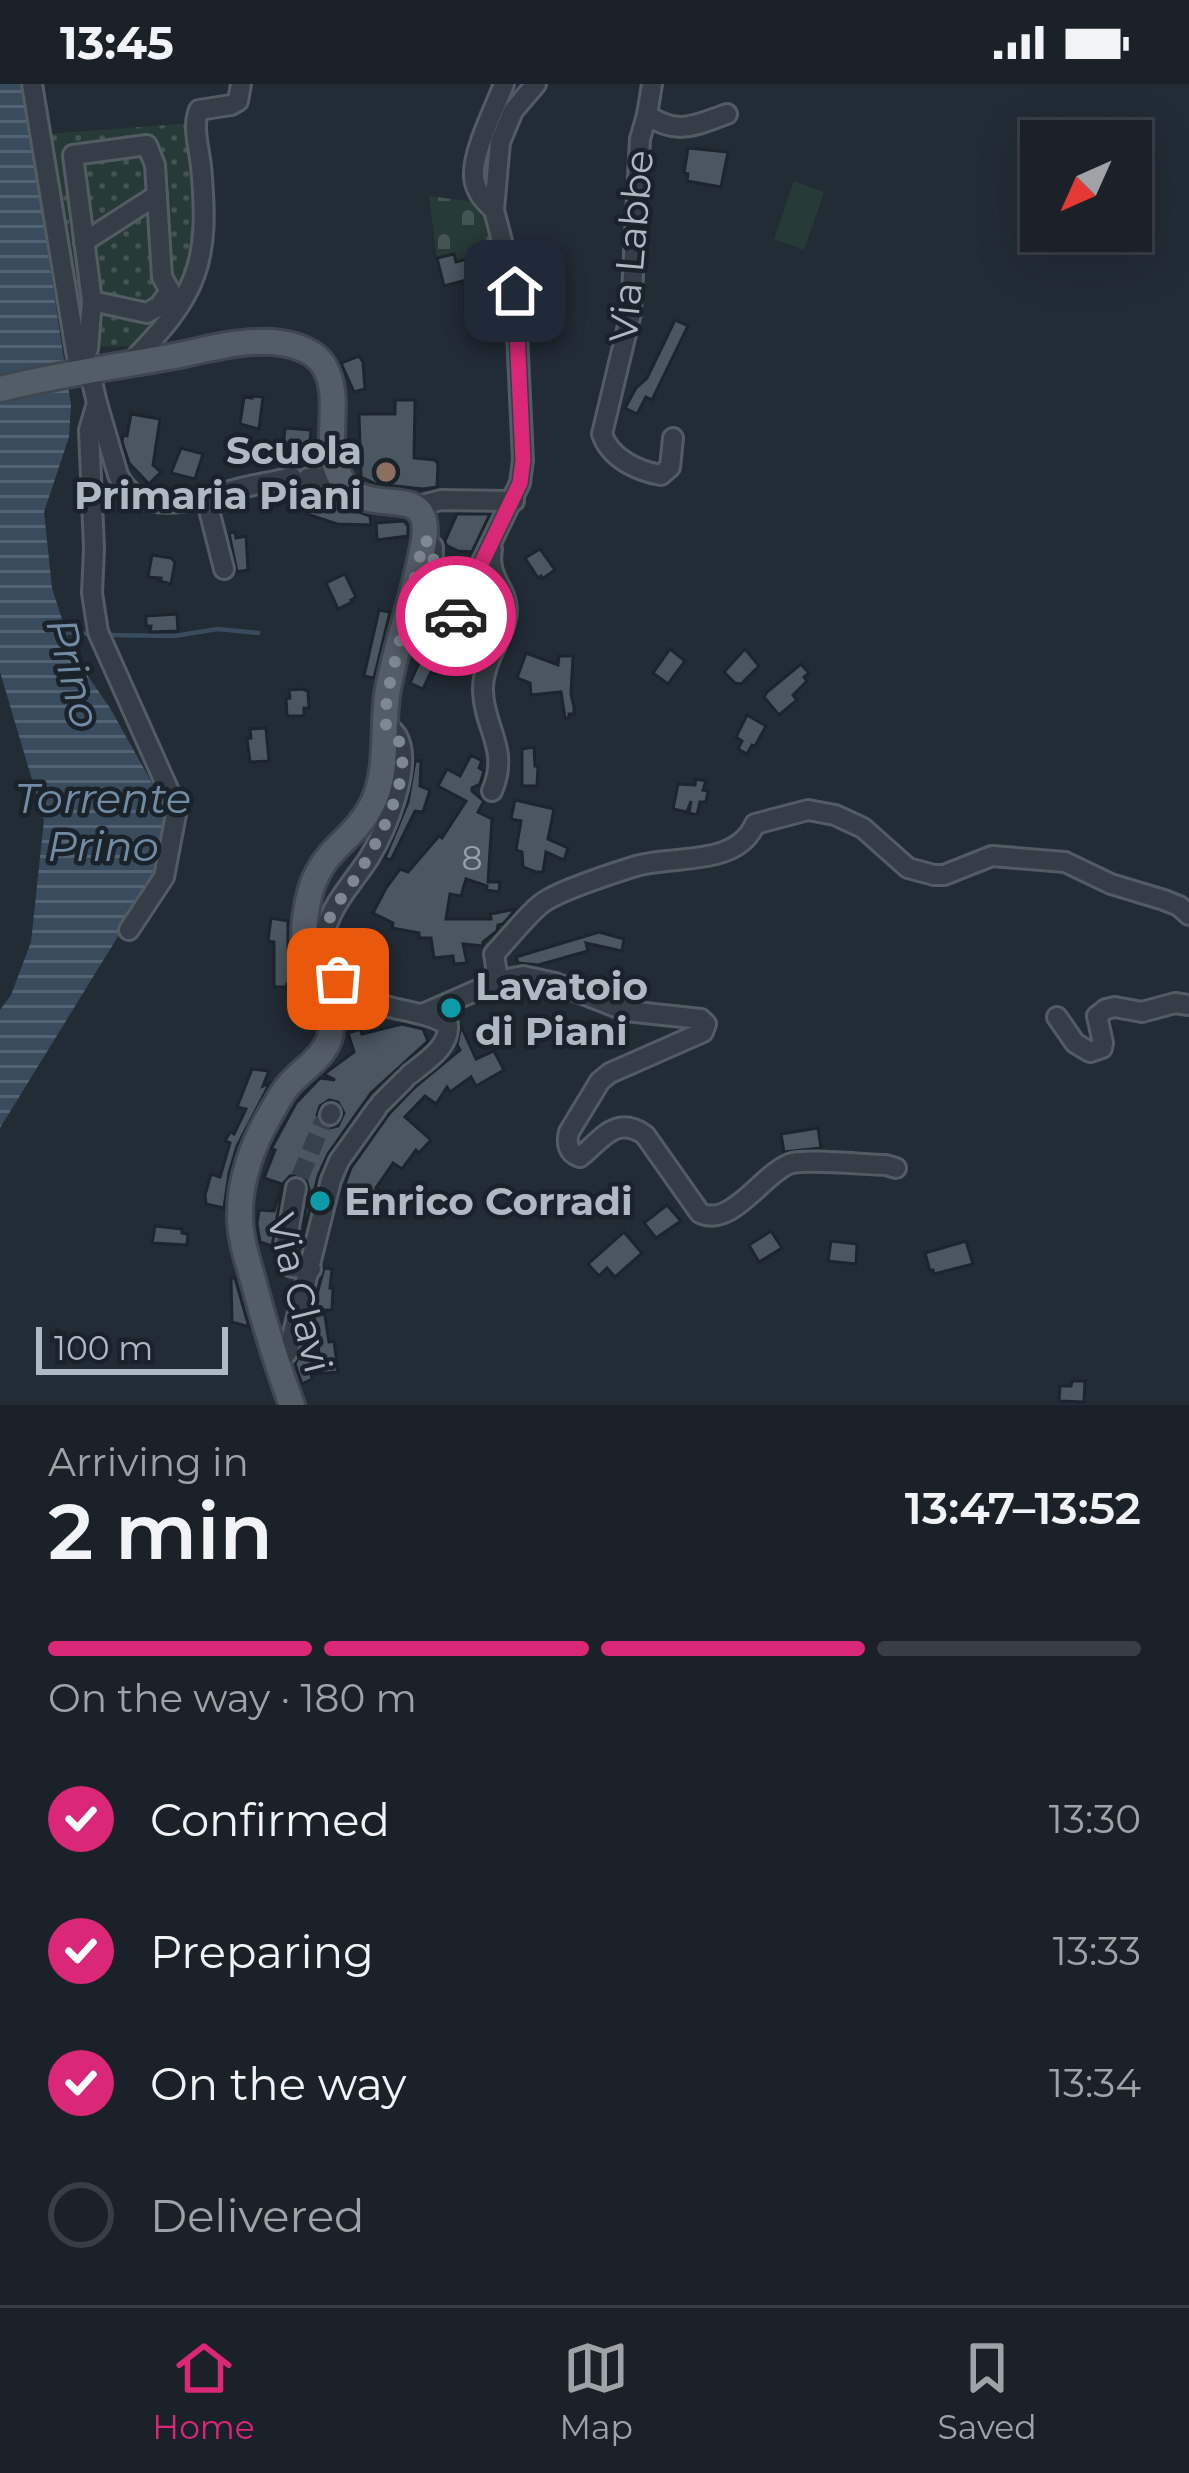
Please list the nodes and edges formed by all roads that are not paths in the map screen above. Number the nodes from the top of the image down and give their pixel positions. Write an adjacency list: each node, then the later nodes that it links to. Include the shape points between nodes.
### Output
1 (32, 84): 13 (street)
2 (241, 84): 12 (street, via 238,101 195,118 203,253 189,292)
3 (504, 84): 9 (street, via 473,176)
4 (536, 84): 9 (street, via 500,142)
5 (652, 84): 7 (street, Via Labbe)
6 (727, 113): 7 (street, via 686,128)
7 (647, 115): 16 (street, Via Labbe, via 631,314 602,434 615,454 661,475 670,467)
8 (157, 195): 10 (street); 10 (street, via 147,146 73,155); 11 (street, via 162,277 170,291 147,313)
9 (494, 210): 19 (street, via 519,344 523,460)
10 (84, 242): 11 (street)
11 (92, 302): 13 (street)
12 (131, 362): 13 (main road); 17 (main road, via 259,342 309,351 331,382)
13 (80, 369): 14 (main road); 15 (street)
14 (0, 389)
15 (97, 403): 18 (street, via 131,493 158,502); 27 (street, via 89,430 98,632 177,809 164,878)
16 (673, 438)
17 (337, 471): 18 (street); 20 (main road, via 362,498)
18 (206, 498): 23 (street)
19 (514, 500): 20 (street); 21 (street)
20 (418, 506): 22 (main road)
21 (494, 538): 22 (street, via 442,633 431,625 434,548); 25 (street, via 490,567 507,614 483,693 499,760)
22 (424, 539): 24 (main road, Via Clavi)
23 (224, 569)
24 (384, 723): 30 (street, via 398,737 402,769 372,853 325,931 326,951 350,992); 35 (main road, Via Clavi, via 371,807 317,871 305,917 307,970 331,1036 260,1132 240,1206)
25 (492, 791)
26 (1189, 915): 28 (street, via 1058,860 992,856 944,875 922,873 851,821 808,810 755,824 728,849 639,865 542,902 494,954)
27 (129, 930)
28 (498, 981): 30 (street); 32 (street, via 523,976 626,1011 706,1024 695,1037 600,1081 569,1132 574,1155 587,1154 608,1132 636,1129 700,1213 713,1218 794,1162)
29 (1189, 1006): 31 (street, via 1106,1009 1097,1016 1102,1048 1090,1052)
30 (424, 1013): 34 (street, via 449,1032 339,1161)
31 (1057, 1017)
32 (896, 1168)
33 (298, 1182): 34 (street, via 284,1250 292,1267)
34 (310, 1269): 35 (street, via 292,1341)
35 (276, 1364): 36 (main road, Via Clavi)
36 (292, 1405)

